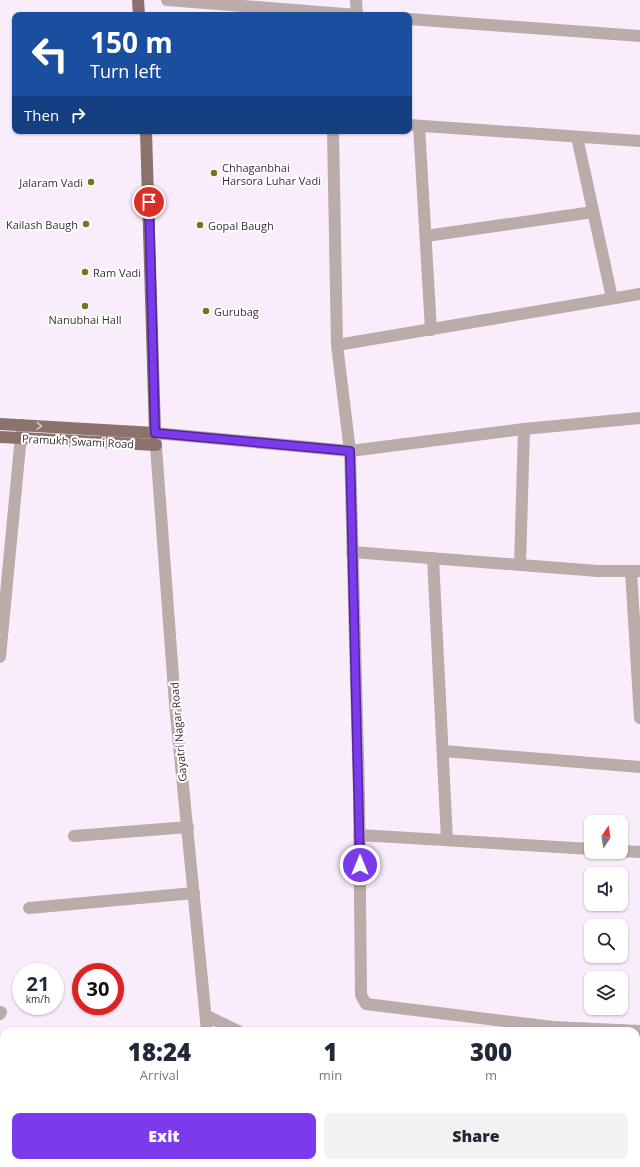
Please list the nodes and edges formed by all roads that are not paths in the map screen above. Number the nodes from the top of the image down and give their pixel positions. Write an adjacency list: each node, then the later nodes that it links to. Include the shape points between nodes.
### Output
1 (138, 0): 5 (main road)
2 (167, 0): 4 (street)
3 (356, 0): 7 (street)
4 (249, 4): 6 (street)
5 (139, 12)
6 (311, 12)
7 (357, 12)
8 (412, 19): 9 (street)
9 (640, 36)
10 (414, 125): 13 (street); 16 (street)
11 (146, 134): 27 (main road)
12 (333, 134): 20 (street)
13 (577, 137): 14 (street); 15 (street)
14 (640, 141)
15 (593, 212): 16 (street); 18 (street)
16 (426, 236): 19 (street)
17 (640, 294): 18 (street)
18 (612, 298): 19 (street)
19 (431, 330): 20 (street)
20 (337, 345): 28 (street)
21 (640, 418): 24 (street)
22 (0, 424): 23 (main road, Pramukh Swami Road)
23 (22, 425): 26 (street); 27 (main road, Pramukh Swami Road, one-way to 27)
24 (524, 429): 28 (street); 31 (street)
25 (0, 437): 26 (main road, Pramukh Swami Road)
26 (20, 438): 27 (main road, Pramukh Swami Road); 33 (street)
27 (156, 439): 28 (street); 37 (street, Gayatri Nagar Road, via 175,704)
28 (350, 451): 29 (street)
29 (352, 552): 30 (street); 38 (street)
30 (433, 558): 31 (street); 35 (street)
31 (520, 565): 32 (street)
32 (635, 571): 34 (street)
33 (0, 657)
34 (640, 718)
35 (442, 751): 36 (street); 40 (street)
36 (640, 767)
37 (188, 827): 39 (street); 44 (street, Gayatri Nagar Road)
38 (359, 835): 40 (street); 49 (street, via 360,984 361,995 366,1004)
39 (74, 836)
40 (447, 840): 41 (street)
41 (584, 849)
42 (628, 851): 43 (street)
43 (640, 852)
44 (194, 893): 45 (street); 46 (street, Gayatri Nagar Road)
45 (29, 908)
46 (207, 1016): 47 (street, Gayatri Nagar Road); 48 (street)
47 (207, 1027)
48 (230, 1027)
49 (545, 1027)

